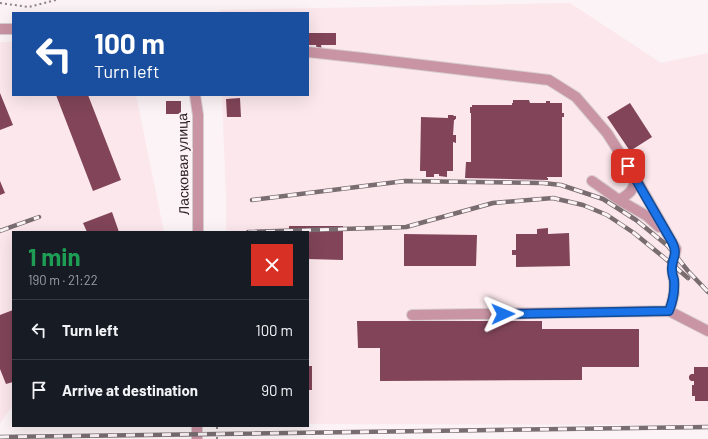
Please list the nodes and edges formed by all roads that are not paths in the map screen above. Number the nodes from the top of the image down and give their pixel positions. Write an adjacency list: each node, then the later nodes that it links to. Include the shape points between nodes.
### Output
1 (0, 29): 2 (street)
2 (12, 29)
3 (309, 52): 5 (street, via 549,80 576,97 607,133)
4 (195, 96): 8 (street, Ласковая улица, via 198,116)
5 (634, 177): 7 (street, via 633,188); 9 (street)
6 (592, 181): 7 (street)
7 (619, 200): 9 (street, via 648,216)
8 (198, 231)
9 (667, 234): 10 (street, via 676,249 672,269 674,292)
10 (669, 311): 11 (street); 12 (street)
11 (412, 315)
12 (708, 331)
13 (197, 427): 14 (street)
14 (197, 439)

